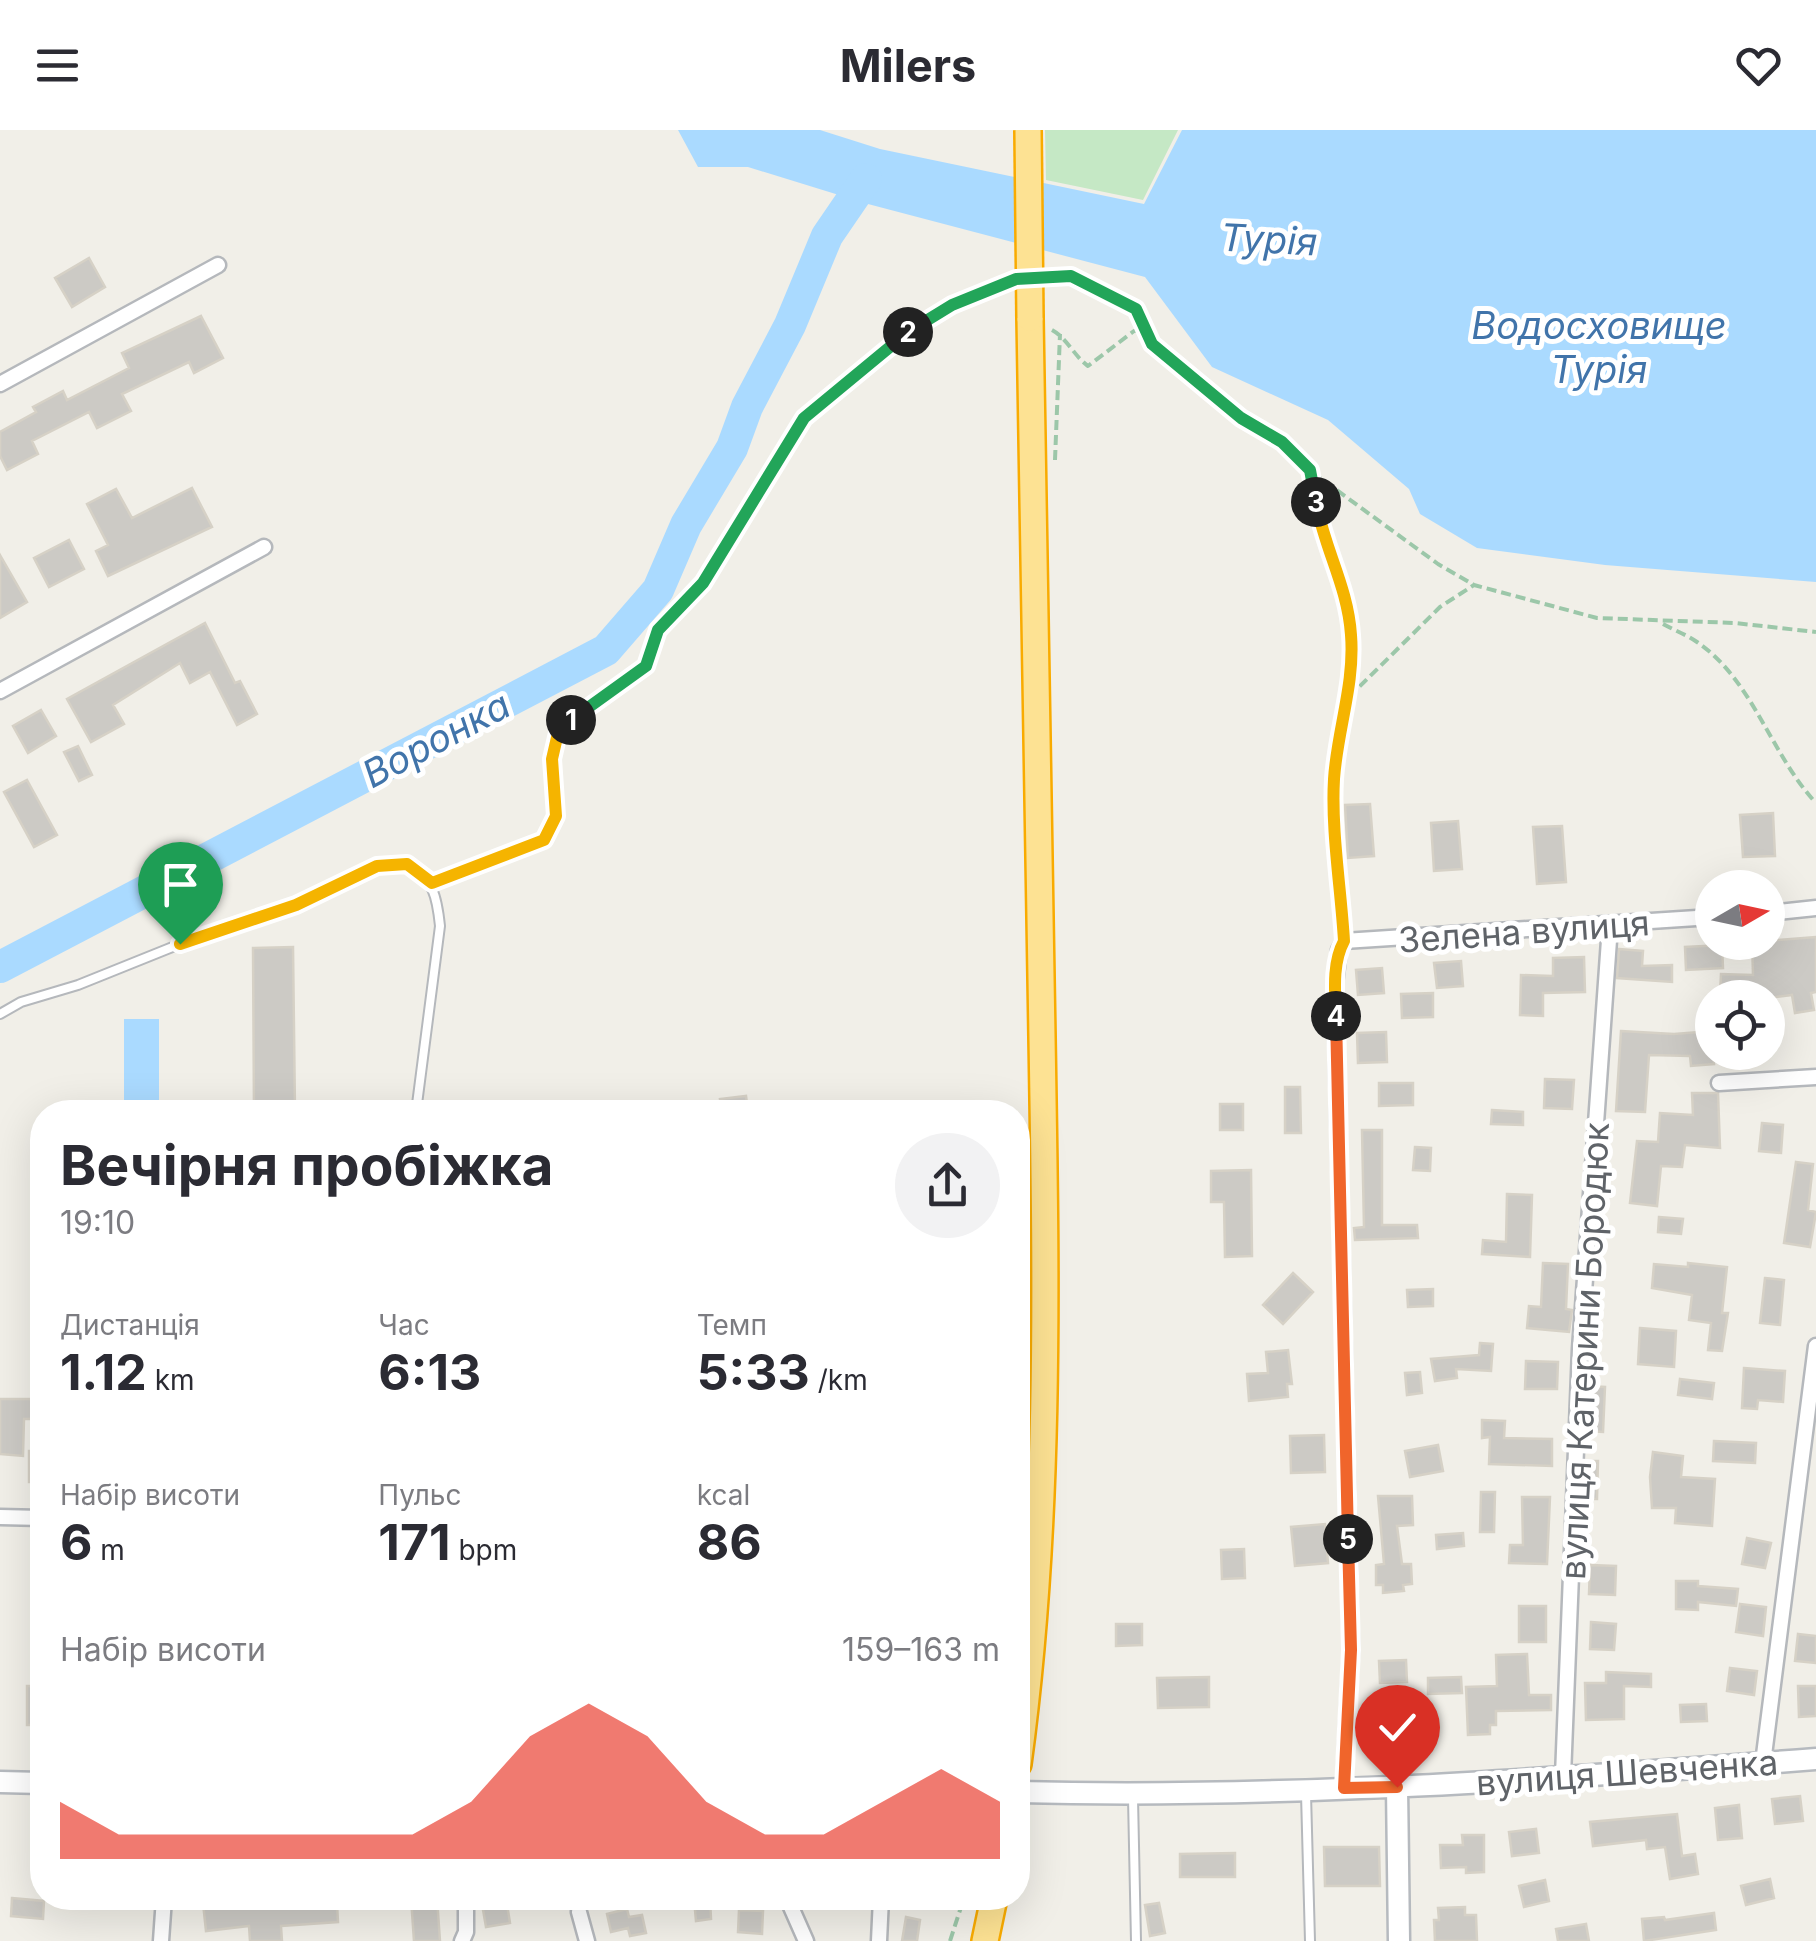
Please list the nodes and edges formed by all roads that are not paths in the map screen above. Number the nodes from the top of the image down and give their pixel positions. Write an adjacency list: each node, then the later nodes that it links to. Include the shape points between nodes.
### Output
1 (1028, 130): 17 (highway, bridge, via 1045,1204 1042,1516)
2 (218, 265): 3 (street)
3 (0, 384)
4 (264, 547): 5 (street)
5 (0, 692)
6 (1816, 908): 7 (street)
7 (1785, 911)
8 (1695, 919): 9 (street, Зелена вулиця)
9 (1610, 926): 20 (street, вулиця Катерини Бородюк, via 1580,1348); 24 (street, Зелена вулиця, via 1344,941 1339,950 1351,1650)
10 (0, 1014): 13 (lane, via 296,905 377,866 407,864 432,883 440,926)
11 (1816, 1076): 12 (street)
12 (1719, 1083)
13 (418, 1100)
14 (1816, 1346): 19 (street)
15 (0, 1517): 16 (street)
16 (30, 1518)
17 (1030, 1678)
18 (1816, 1758): 19 (street, вулиця Шевченка)
19 (1763, 1763): 20 (street, вулиця Шевченка)
20 (1563, 1776): 23 (street, вулиця Шевченка)
21 (0, 1782): 22 (street)
22 (30, 1783)
23 (1397, 1787): 24 (street, вулиця Шевченка); 42 (street)
24 (1344, 1788): 25 (street, вулиця Шевченка)
25 (1306, 1789): 27 (street, вулиця Шевченка); 41 (lane)
26 (1030, 1792): 27 (street, вулиця Шевченка)
27 (1133, 1793): 40 (lane)
28 (163, 1910): 34 (street)
29 (466, 1910): 35 (street)
30 (792, 1910): 37 (street)
31 (880, 1910): 38 (street)
32 (991, 1910): 39 (highway)
33 (580, 1912): 36 (street)
34 (161, 1941)
35 (462, 1941)
36 (587, 1941)
37 (806, 1941)
38 (879, 1941)
39 (985, 1941)
40 (1136, 1941)
41 (1310, 1941)
42 (1399, 1941)

